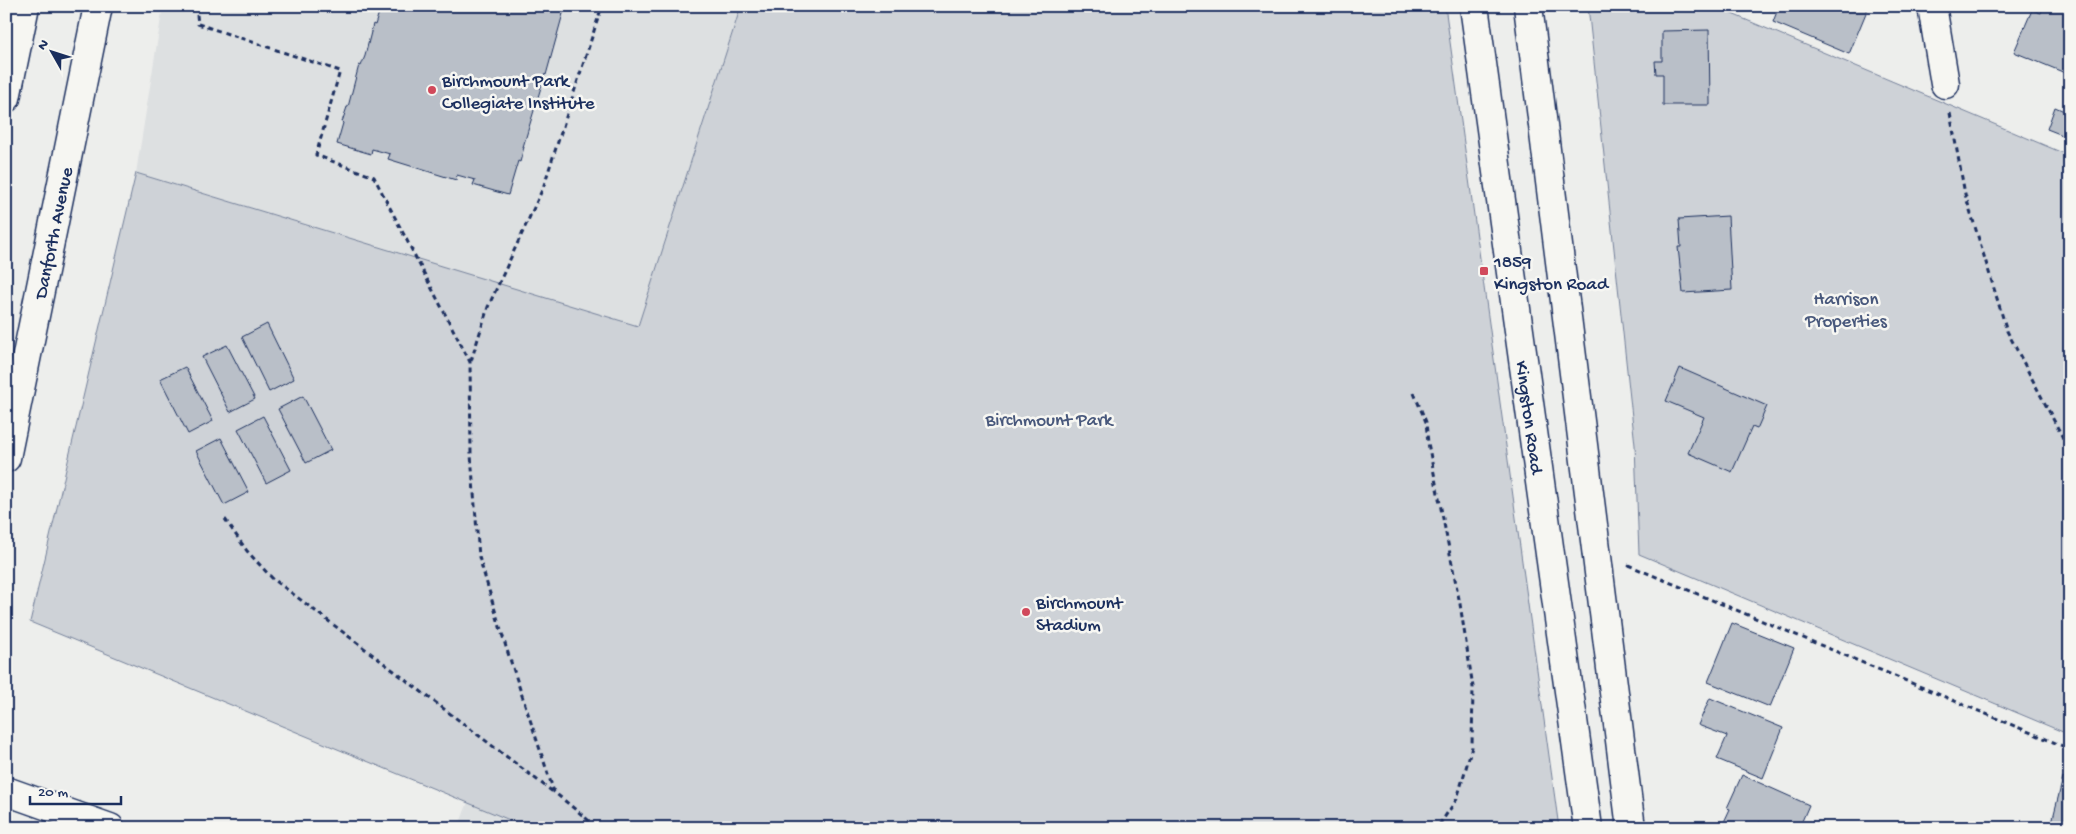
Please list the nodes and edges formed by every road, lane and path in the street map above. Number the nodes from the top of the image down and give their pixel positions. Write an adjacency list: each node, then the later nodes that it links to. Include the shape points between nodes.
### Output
1 (25, 6): 9 (main road)
2 (98, 6): 12 (main road, Danforth Avenue)
3 (196, 6): 10 (path, via 198,24 340,71 316,155 374,177)
4 (602, 6): 10 (path, via 543,188 488,307)
5 (1474, 6): 22 (main road, Kingston Road)
6 (1528, 6): 23 (main road)
7 (1932, 6): 8 (main road)
8 (1945, 84): 13 (path, via 1965,194 2008,331 2062,436)
9 (6, 98)
10 (470, 362): 18 (path, via 471,455 479,557)
11 (1414, 392): 21 (path, via 1426,422 1473,687 1472,747 1457,799)
12 (6, 458)
13 (2070, 460)
14 (225, 519): 18 (path, via 247,551 272,578)
15 (1627, 565): 16 (path)
16 (2070, 749)
17 (6, 791): 19 (main road)
18 (554, 792): 20 (path)
19 (110, 828)
20 (598, 828)
21 (1437, 828)
22 (1588, 828)
23 (1631, 828)

